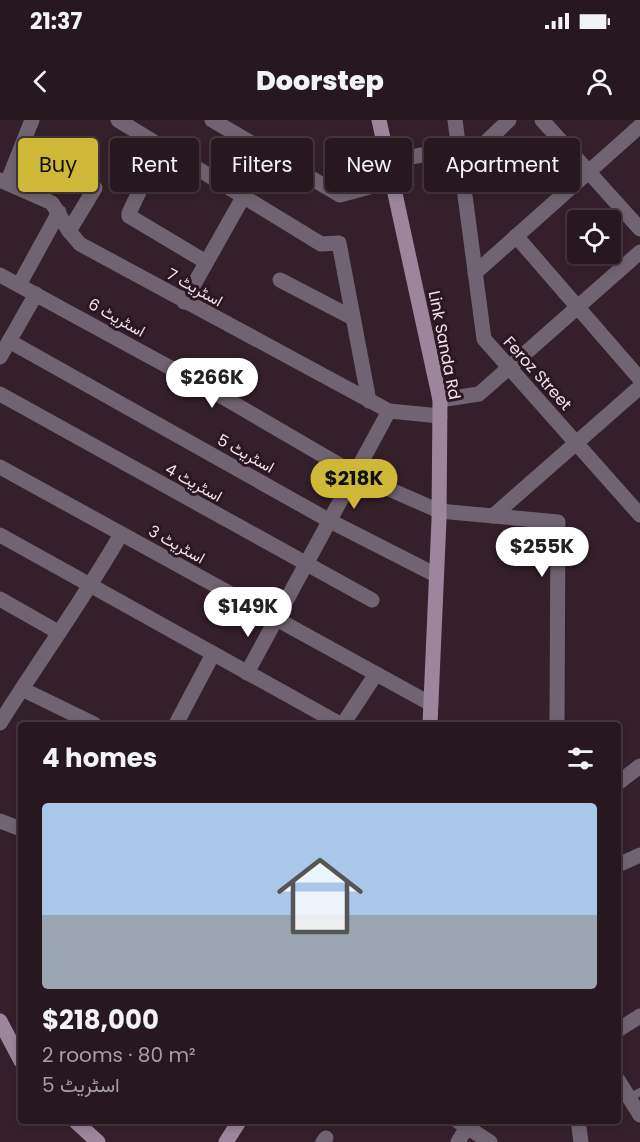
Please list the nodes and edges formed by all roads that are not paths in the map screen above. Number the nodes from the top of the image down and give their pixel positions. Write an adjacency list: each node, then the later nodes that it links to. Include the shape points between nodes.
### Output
1 (32, 120): 16 (street)
2 (118, 120): 9 (street)
3 (212, 120): 10 (street)
4 (379, 120): 11 (street, Link Sanda Rd)
5 (455, 120): 12 (street, Feroz Street)
6 (509, 120): 13 (street)
7 (542, 120): 15 (street)
8 (640, 126): 15 (street)
9 (148, 138)
10 (243, 138)
11 (383, 138)
12 (457, 138)
13 (490, 138)
14 (199, 169): 24 (street)
15 (588, 172): 26 (street); 28 (street)
16 (3, 181): 25 (street, اسٹریٹ 7, via 52,202)
17 (93, 192): 27 (street)
18 (139, 192): 30 (street, via 129,216)
19 (247, 192): 24 (street)
20 (335, 192): 21 (street)
21 (351, 192)
22 (394, 192): 46 (street, Link Sanda Rd)
23 (464, 192): 31 (street, Feroz Street)
24 (244, 197): 30 (street); 38 (street, via 321,244 339,243)
25 (59, 213): 27 (street, اسٹریٹ 7); 34 (street)
26 (640, 229)
27 (69, 231): 36 (street, اسٹریٹ 7, via 80,244)
28 (516, 236): 31 (street); 37 (street)
29 (640, 252): 37 (street)
30 (206, 262): 36 (street)
31 (475, 273): 41 (street, Feroz Street, via 484,339)
32 (0, 274): 34 (street, اسٹریٹ 6)
33 (279, 280): 38 (street)
34 (19, 285): 35 (street, اسٹریٹ 6)
35 (36, 294): 39 (street); 50 (street, اسٹریٹ 6)
36 (184, 302): 45 (street, اسٹریٹ 7)
37 (577, 306): 41 (street); 42 (street)
38 (353, 318): 45 (street)
39 (9, 341): 40 (street); 54 (street, اسٹریٹ 5)
40 (0, 357)
41 (508, 366): 46 (street, via 479,394); 48 (street, Feroz Street)
42 (640, 379)
43 (640, 387): 48 (street)
44 (0, 394): 57 (street, اسٹریٹ 4)
45 (369, 401): 47 (street, اسٹریٹ 7)
46 (440, 408): 47 (street); 51 (street, Link Sanda Rd)
47 (389, 411): 50 (street)
48 (576, 443): 52 (street, Feroz Street); 53 (street)
49 (0, 467): 55 (street, اسٹریٹ 3)
50 (355, 474): 51 (street, اسٹریٹ 6); 54 (street)
51 (439, 511): 53 (street, اسٹریٹ 6); 58 (street, Link Sanda Rd)
52 (640, 514)
53 (493, 516): 74 (street, اسٹریٹ 6, via 558,522)
54 (330, 521): 57 (street); 58 (street, اسٹریٹ 5)
55 (121, 534): 59 (street); 62 (street, اسٹریٹ 3)
56 (0, 535): 59 (street)
57 (307, 564): 61 (street, اسٹریٹ 4); 62 (street)
58 (436, 576): 68 (street, Link Sanda Rd)
59 (90, 586): 63 (street); 64 (street)
60 (0, 599): 63 (street)
61 (372, 600)
62 (277, 619): 65 (street); 66 (street, اسٹریٹ 3)
63 (57, 632): 67 (street)
64 (213, 654): 65 (street); 70 (street)
65 (247, 673): 71 (street)
66 (376, 674): 68 (street, اسٹریٹ 3); 72 (street)
67 (22, 689): 69 (street); 75 (street)
68 (431, 704): 73 (street, Link Sanda Rd)
69 (90, 722)
70 (177, 722)
71 (337, 722)
72 (342, 722)
73 (430, 722)
74 (557, 722)
75 (0, 723)
76 (640, 766): 77 (street)
77 (621, 781)
78 (0, 821): 79 (street)
79 (18, 828)
80 (640, 855): 81 (street)
81 (621, 864)
82 (640, 1016): 84 (street)
83 (0, 1021): 85 (street)
84 (621, 1028)
85 (18, 1055)
86 (621, 1083): 87 (street)
87 (635, 1095): 88 (street)
88 (640, 1115)
89 (78, 1124): 93 (street)
90 (237, 1124): 94 (street)
91 (462, 1124): 95 (street); 96 (street)
92 (579, 1124): 97 (street)
93 (98, 1142)
94 (226, 1142)
95 (458, 1142)
96 (490, 1142)
97 (581, 1142)

